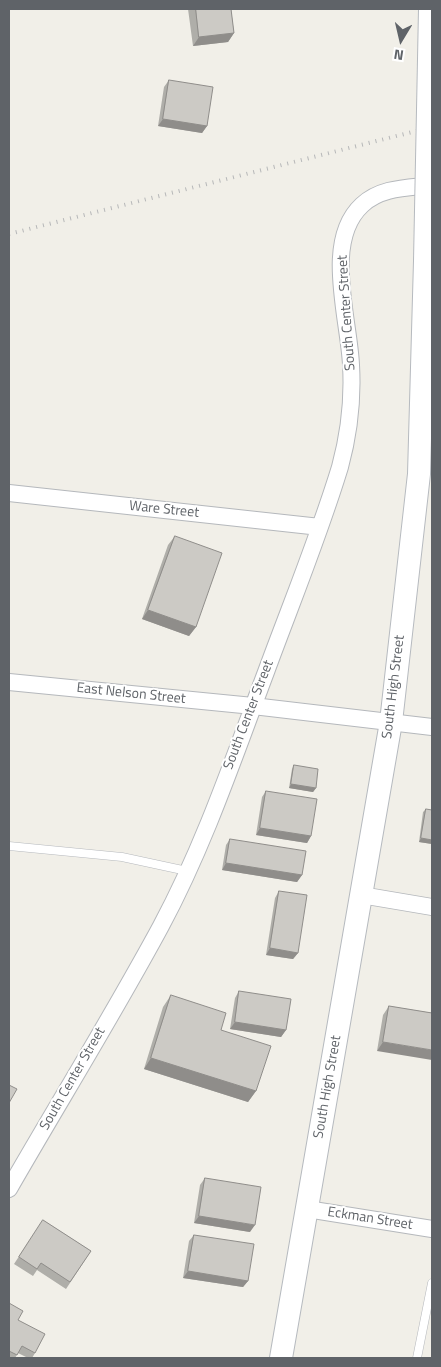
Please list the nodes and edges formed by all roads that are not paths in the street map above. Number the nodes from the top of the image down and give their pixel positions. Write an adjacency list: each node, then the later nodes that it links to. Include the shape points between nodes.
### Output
1 (430, 9): 7 (main road, South High Street, bridge, via 418,474)
2 (432, 185): 4 (street, South Center Street, via 381,193 361,205 345,231 340,261 352,364 349,418 340,467)
3 (9, 493): 4 (street, Ware Street)
4 (320, 527): 6 (street, South Center Street)
5 (9, 682): 6 (street, East Nelson Street)
6 (253, 706): 7 (street, East Nelson Street); 10 (street, South Center Street)
7 (391, 722): 8 (street, East Nelson Street); 11 (main road, South High Street)
8 (432, 727)
9 (9, 846): 10 (lane, via 122,857)
10 (187, 871): 13 (street, South Center Street, via 161,925)
11 (361, 895): 12 (street); 14 (main road, South High Street)
12 (432, 907)
13 (9, 1189)
14 (307, 1209): 15 (street, Eckman Street); 17 (main road, South High Street)
15 (432, 1229)
16 (432, 1282): 18 (lane)
17 (281, 1358)
18 (418, 1358)

